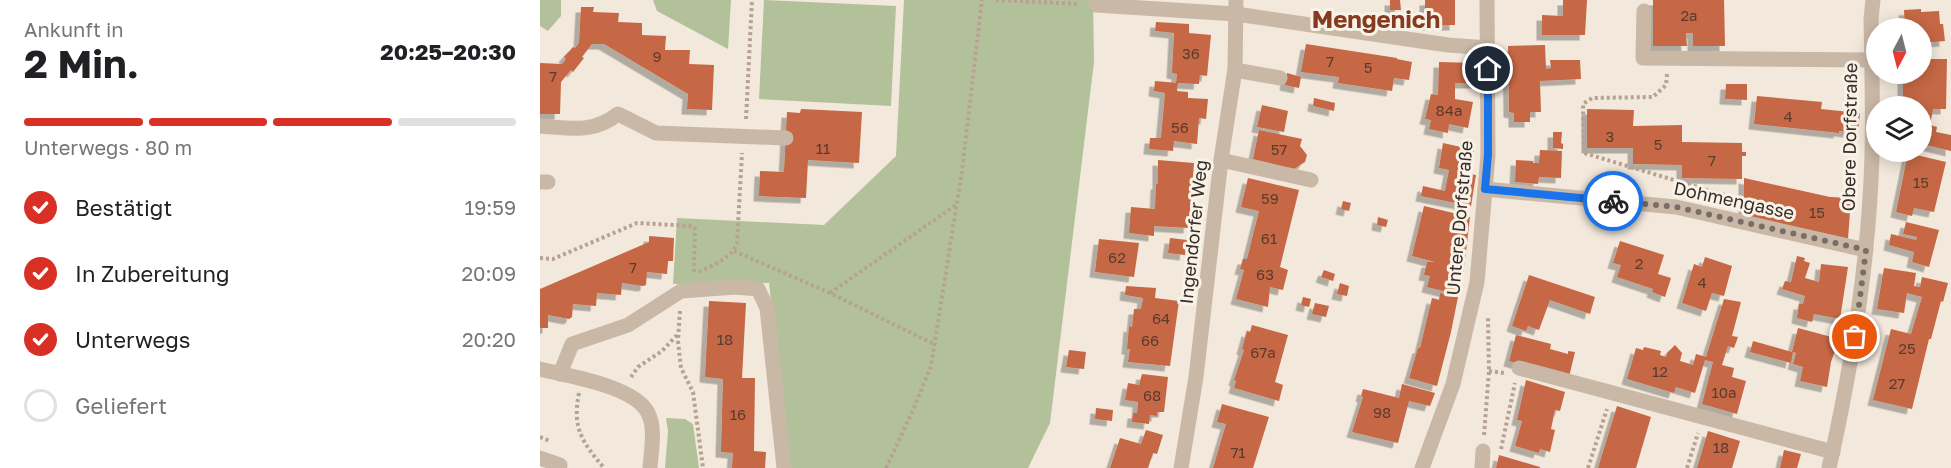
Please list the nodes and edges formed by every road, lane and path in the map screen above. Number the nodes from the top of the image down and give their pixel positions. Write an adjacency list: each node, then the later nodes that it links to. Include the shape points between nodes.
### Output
1 (752, 0): 18 (path)
2 (981, 0): 23 (path)
3 (996, 0): 6 (path)
4 (1487, 0): 11 (street, Untere Dorfstraße)
5 (1873, 0): 10 (street, Obere Dorfstraße)
6 (1033, 1): 7 (path)
7 (1096, 5): 8 (street)
8 (1236, 7): 11 (street, via 1448,45); 14 (street, Ingendorfer Weg)
9 (1644, 10): 12 (street, via 1643,58)
10 (1871, 18)
11 (1488, 48): 22 (street, Untere Dorfstraße)
12 (1668, 59): 13 (street); 24 (path, via 1666,85 1653,97 1592,98 1583,104 1584,153 1734,198)
13 (1866, 60)
14 (1235, 70): 15 (street); 20 (street, Ingendorfer Weg)
15 (1280, 78)
16 (1872, 84): 25 (street, Obere Dorfstraße)
17 (540, 126): 18 (street, via 588,128 606,123 618,114 656,133)
18 (745, 136): 19 (street); 26 (path)
19 (786, 138)
20 (1221, 160): 21 (street); 51 (street, Ingendorfer Weg)
21 (1311, 180)
22 (1485, 189): 24 (street, Dohmengasse, via 1676,207); 52 (street, Untere Dorfstraße, via 1477,282 1453,384)
23 (956, 205): 29 (path); 32 (path)
24 (1734, 219): 25 (street, Dohmengasse)
25 (1866, 250): 43 (street, Obere Dorfstraße, via 1855,337)
26 (734, 251): 27 (path, via 695,274 693,226 637,223 553,259); 29 (path)
27 (540, 258)
28 (681, 291): 30 (path); 35 (street, via 628,325 572,344); 49 (street, via 758,289 767,308)
29 (830, 293): 32 (path)
30 (679, 334): 38 (path, via 638,368); 48 (path, via 681,368 693,392)
31 (1488, 344): 42 (path)
32 (936, 345): 50 (path, via 932,366)
33 (1519, 368): 39 (street)
34 (540, 369): 35 (street)
35 (560, 374): 36 (street)
36 (582, 380): 38 (street); 46 (path, via 577,405 581,439)
37 (1514, 388): 41 (path)
38 (621, 390): 47 (street, via 640,400 649,414)
39 (1612, 394): 40 (street); 54 (path)
40 (1703, 418): 43 (street); 55 (path)
41 (1501, 449)
42 (1483, 451): 53 (street)
43 (1833, 452): 56 (street, Obere Dorfstraße)
44 (540, 458): 45 (street)
45 (560, 465)
46 (604, 468)
47 (650, 468)
48 (703, 468)
49 (784, 468)
50 (886, 468)
51 (1181, 468)
52 (1422, 468)
53 (1482, 468)
54 (1588, 468)
55 (1687, 468)
56 (1829, 468)

